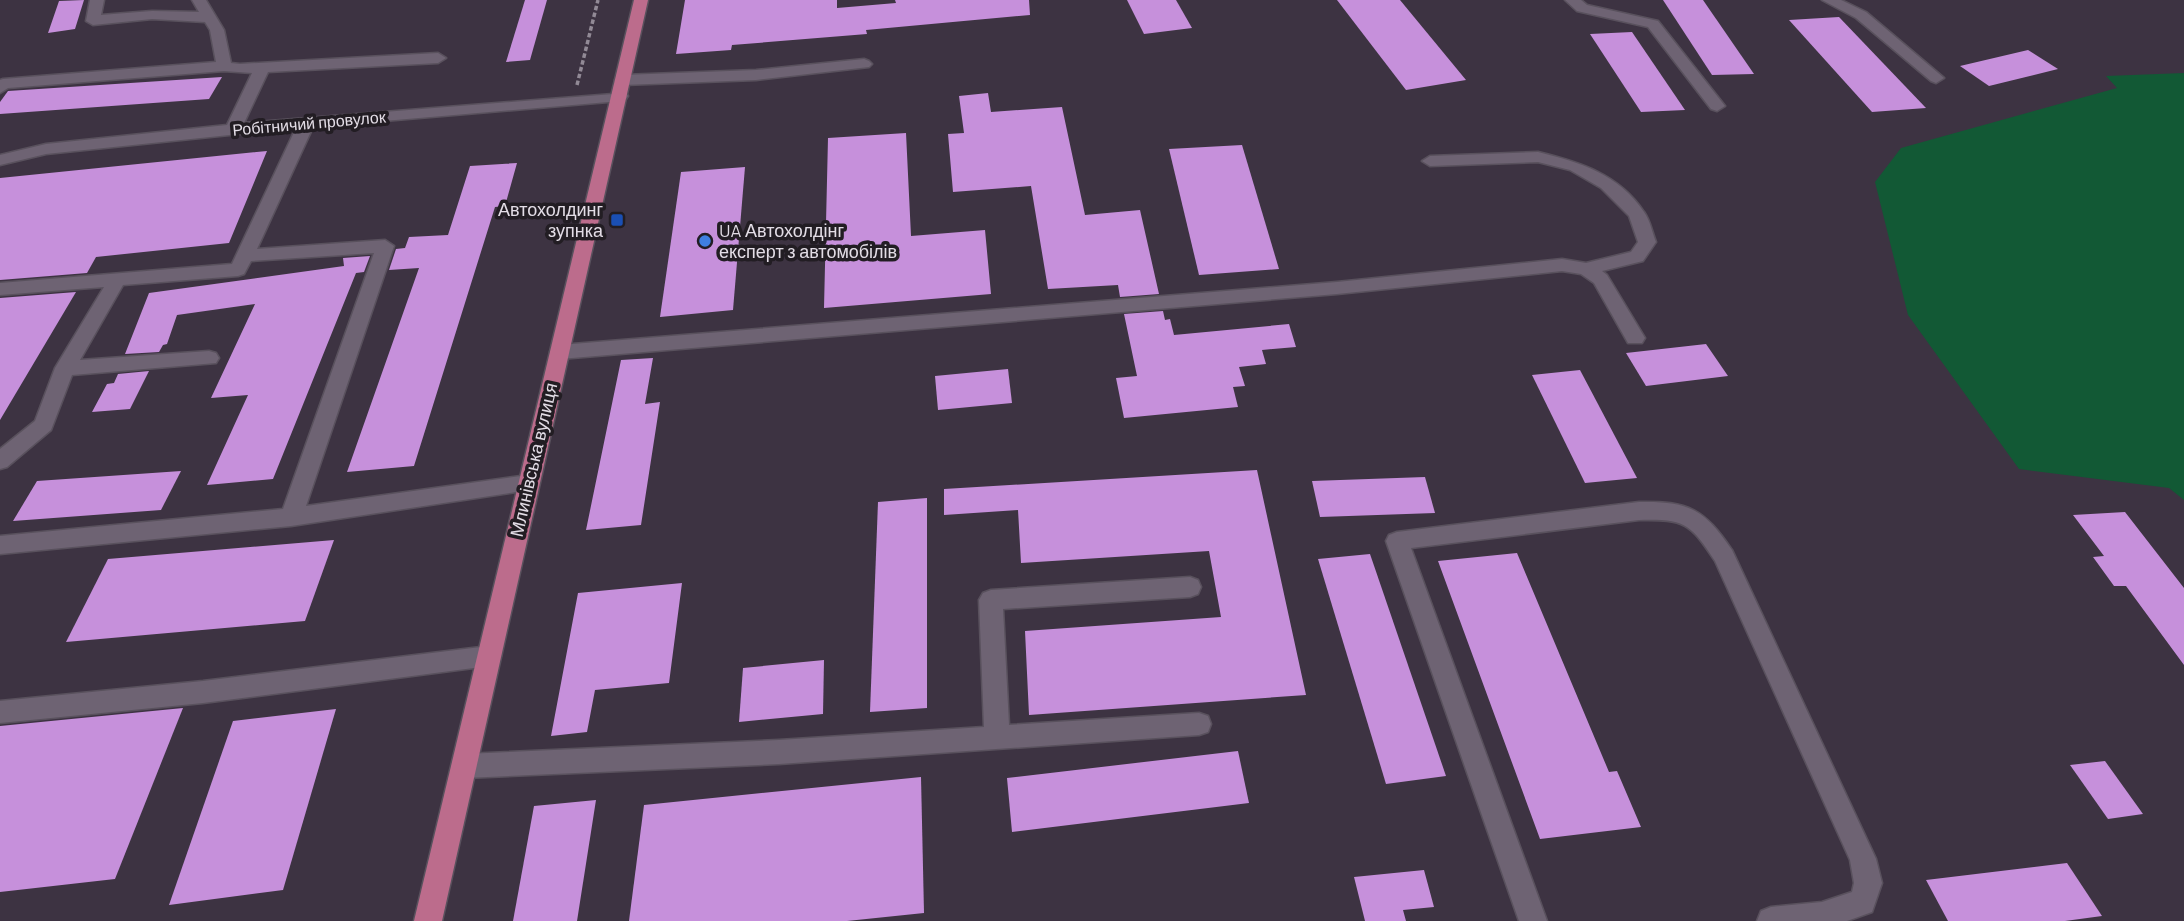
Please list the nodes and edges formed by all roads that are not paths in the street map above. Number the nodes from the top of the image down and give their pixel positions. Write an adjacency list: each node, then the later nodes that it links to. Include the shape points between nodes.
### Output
1 (97, 0): 6 (street, via 93,22 126,15)
2 (199, 0): 6 (street)
3 (641, 0): 13 (main road, Млинівська вулиця)
4 (1572, 0): 14 (street, via 1582,8 1653,24)
5 (1829, 0): 11 (street, via 1861,15)
6 (211, 18): 9 (street)
7 (438, 58): 10 (street)
8 (864, 64): 13 (street, Робітничий провулок)
9 (225, 66): 10 (street); 12 (street, via 3,83)
10 (262, 68): 16 (street)
11 (1936, 78)
12 (0, 88)
13 (622, 88): 15 (street, Робітничий провулок); 24 (main road, Млинівська вулиця)
14 (1717, 106)
15 (307, 123): 16 (street, Робітничий провулок); 19 (street)
16 (233, 129): 17 (street, Робітничий провулок, via 46,149)
17 (0, 160)
18 (1430, 161): 20 (street, via 1538,157 1576,166 1607,184 1637,214 1647,242 1637,257)
19 (244, 257): 21 (street, via 238,270); 29 (street, via 385,246)
20 (1586, 269): 23 (street, via 1601,279); 24 (street, via 1562,265)
21 (117, 280): 22 (street); 26 (street)
22 (0, 289)
23 (1634, 338)
24 (560, 352): 28 (main road, Млинівська вулиця)
25 (209, 358): 26 (street)
26 (65, 368): 27 (street, via 44,425)
27 (0, 461)
28 (528, 483): 29 (street); 32 (main road, Млинівська вулиця)
29 (291, 517): 30 (street)
30 (0, 545)
31 (1190, 587): 35 (street, via 991,600)
32 (489, 656): 33 (street); 36 (main road, Млинівська вулиця)
33 (0, 712)
34 (1199, 724): 35 (street)
35 (997, 738): 36 (street)
36 (465, 766): 37 (main road, Млинівська вулиця)
37 (428, 921)
38 (1533, 921): 39 (street, via 1396,541 1674,509 1700,521 1724,556 1863,859 1868,883 1862,902 1822,916)
39 (1771, 921)

